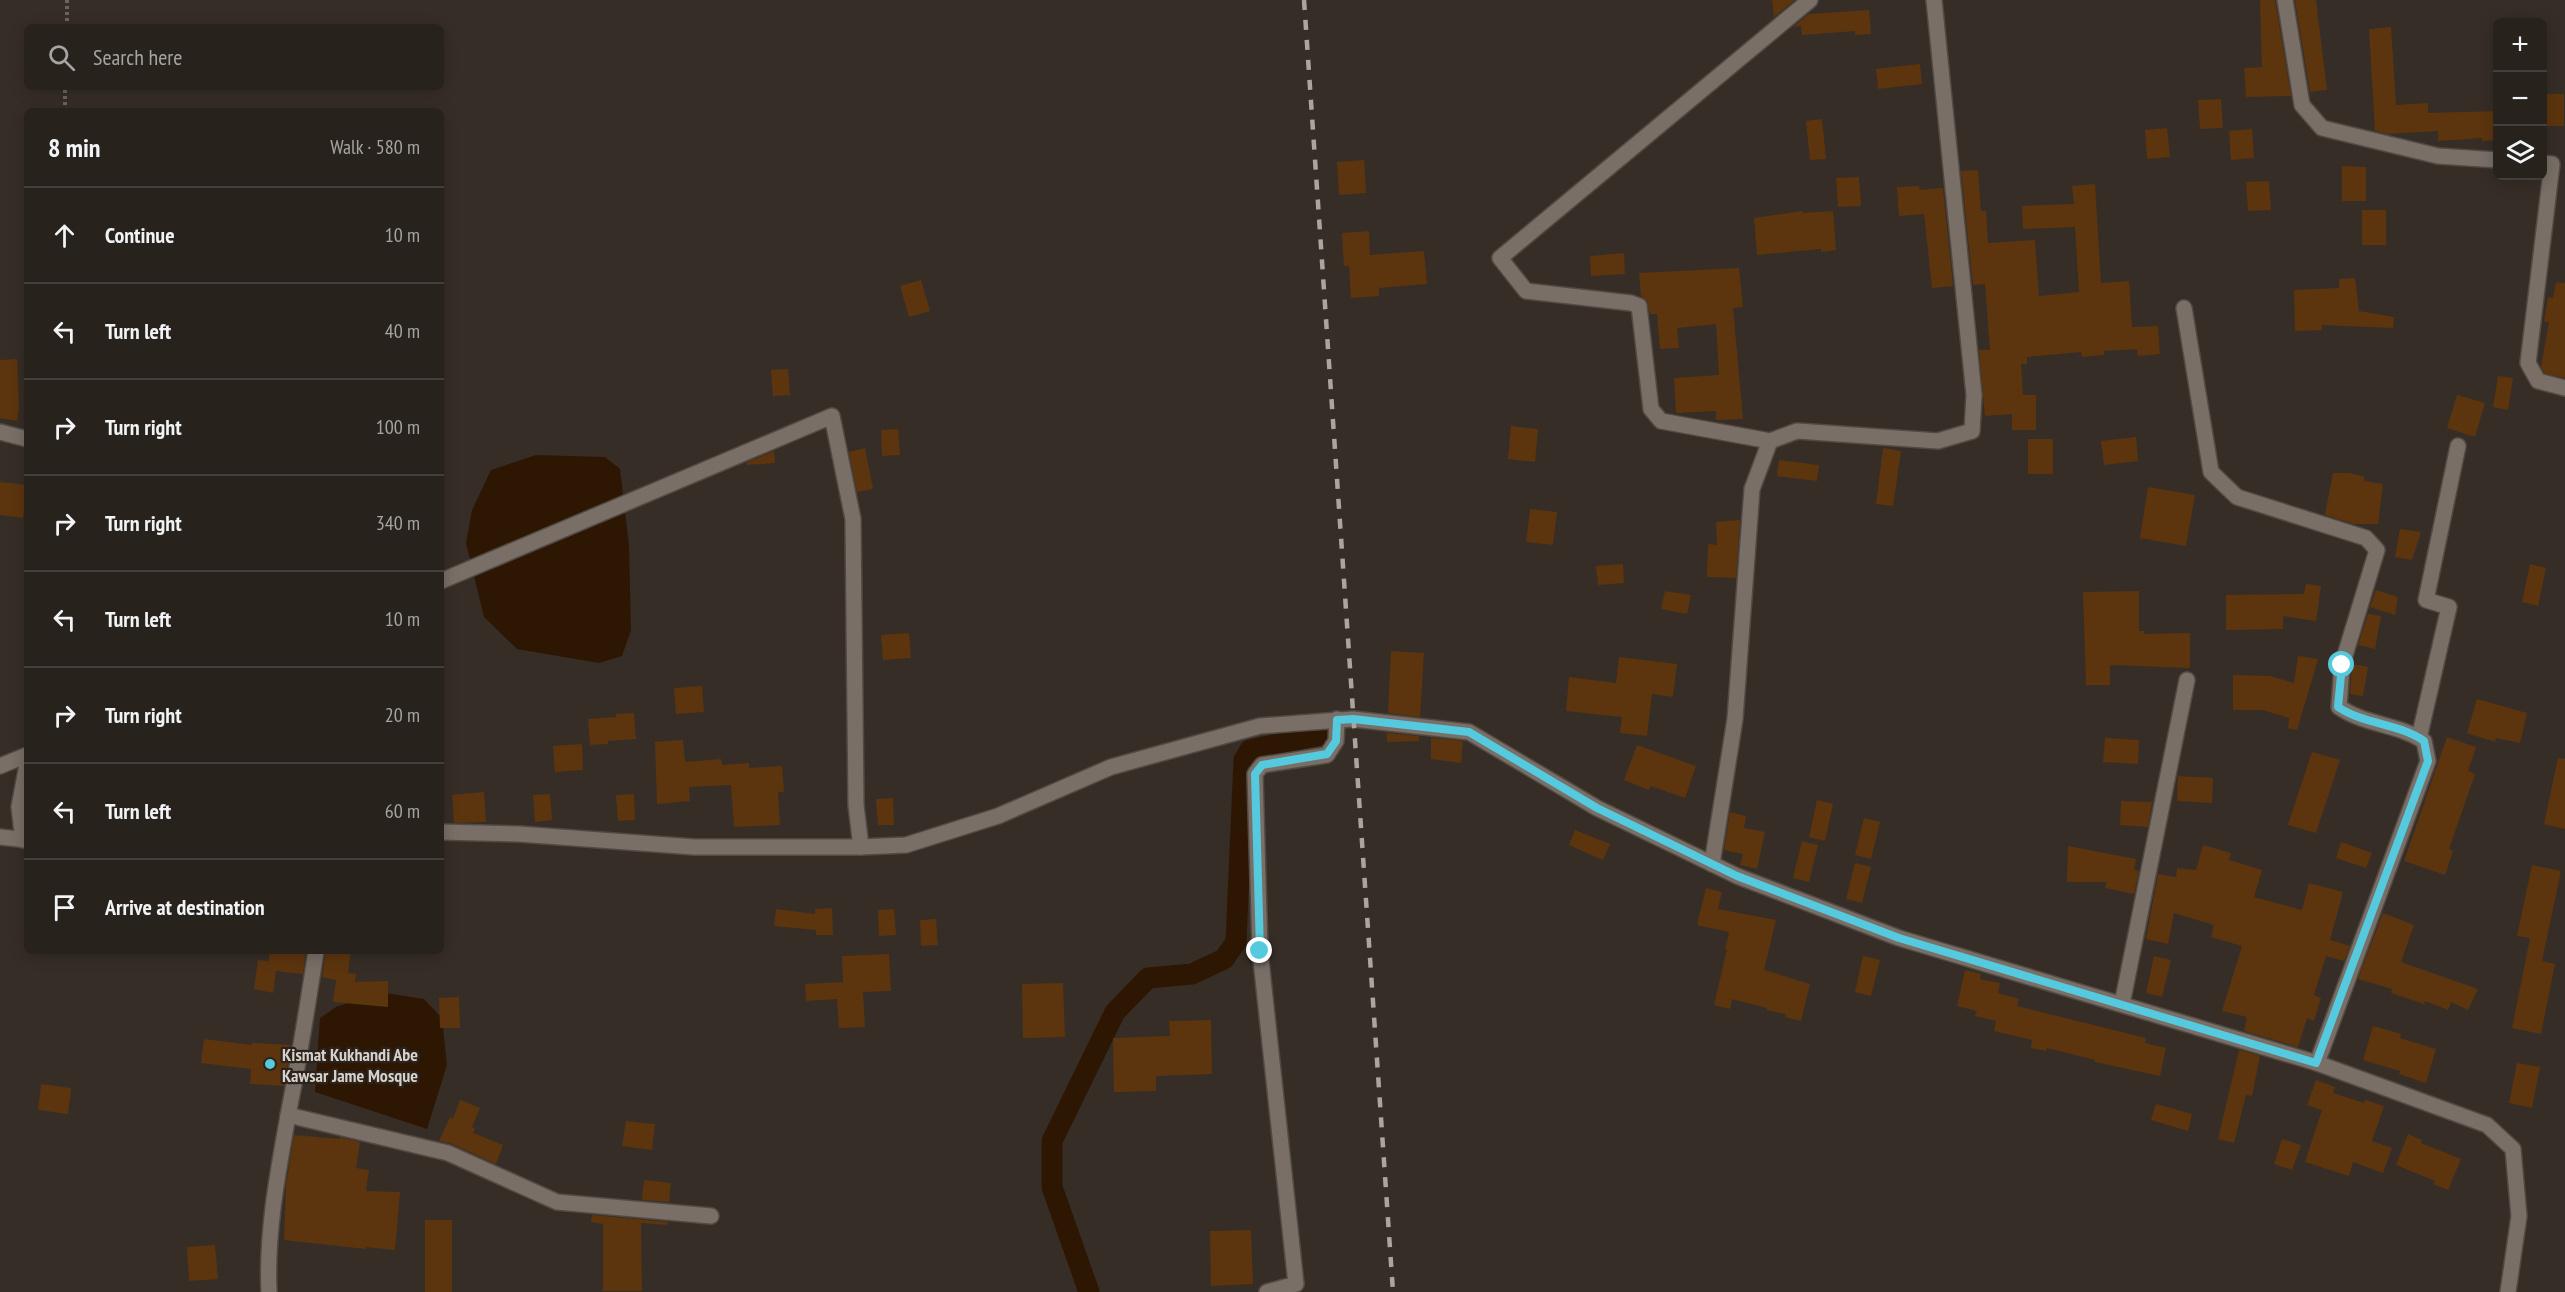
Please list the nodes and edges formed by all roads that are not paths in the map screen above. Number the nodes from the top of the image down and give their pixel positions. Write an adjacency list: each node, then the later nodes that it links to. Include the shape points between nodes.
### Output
1 (1810, 0): 10 (street, via 1500,258 1526,291 1639,306 1651,409 1661,422)
2 (1934, 0): 10 (street, via 1974,394 1972,431 1938,441 1797,431)
3 (2285, 0): 4 (street, via 2302,105 2322,128 2438,156)
4 (2493, 160)
5 (2553, 164): 7 (street, via 2528,363 2538,381)
6 (2184, 308): 15 (street, via 2211,472 2237,497 2366,538 2377,550 2342,665 2338,707 2351,716 2408,731)
7 (2565, 388)
8 (0, 432): 9 (street)
9 (24, 438)
10 (1770, 441): 24 (street, via 1752,489 1735,719)
11 (2458, 446): 15 (street, via 2426,600 2449,607)
12 (444, 580): 23 (street, via 832,416 853,519 856,805)
13 (2187, 680): 26 (street)
14 (1337, 720): 23 (street, via 1260,726 1111,767 998,816 906,845); 24 (street, via 1469,732 1597,808); 31 (street, via 1336,741 1327,754 1262,765 1255,774 1260,951 1296,1284)
15 (2420, 738): 27 (street, via 2428,761)
16 (24, 756): 17 (street)
17 (0, 766)
18 (24, 781): 20 (street, via 19,807)
19 (444, 832): 23 (street, via 694,847)
20 (24, 834)
21 (0, 837): 22 (street)
22 (24, 840)
23 (861, 847)
24 (1712, 864): 26 (street, via 1899,938)
25 (315, 954): 28 (street)
26 (2122, 1004): 27 (street)
27 (2316, 1063): 32 (street, via 2487,1125 2513,1149 2519,1216)
28 (288, 1115): 29 (street, via 448,1153 557,1202); 30 (street, via 278,1169)
29 (711, 1216)
30 (268, 1292)
31 (1267, 1292)
32 (2508, 1292)

